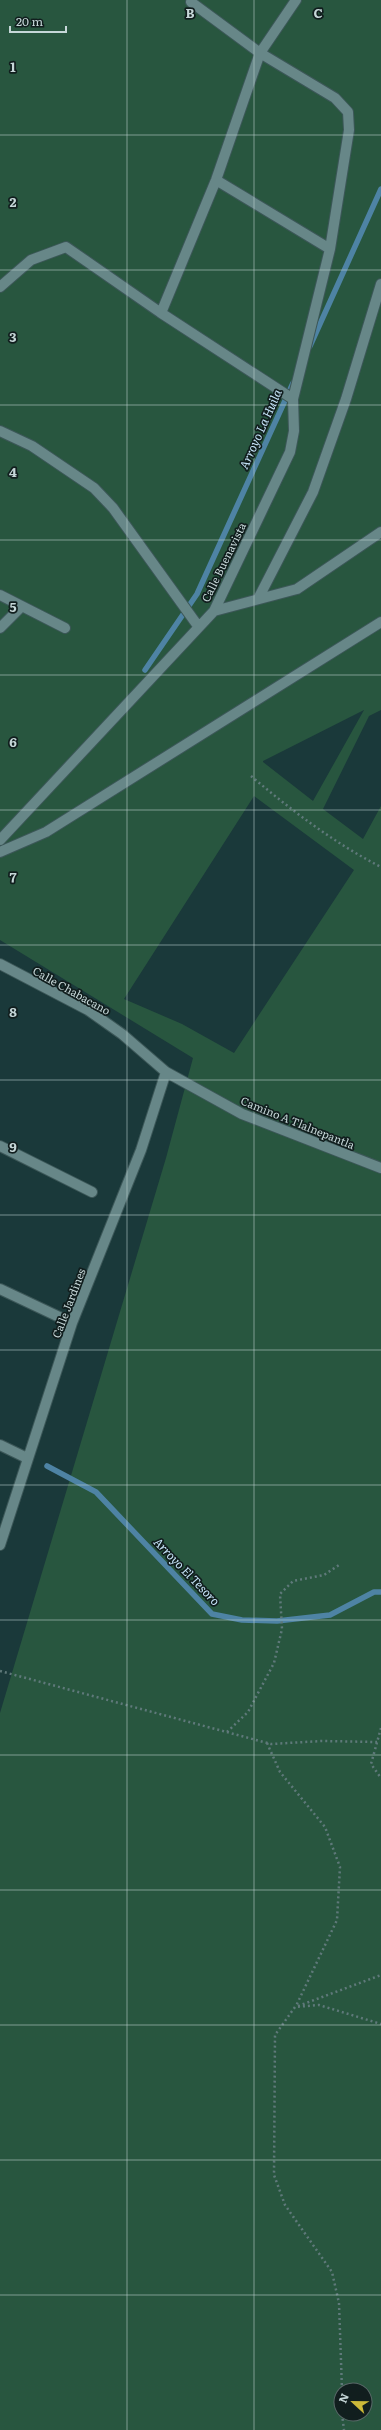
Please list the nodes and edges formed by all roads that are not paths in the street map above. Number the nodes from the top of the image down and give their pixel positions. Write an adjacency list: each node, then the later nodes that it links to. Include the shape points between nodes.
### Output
1 (296, 0): 3 (street)
2 (191, 2): 3 (street, Calle Buenavista)
3 (260, 53): 4 (street); 5 (street, Calle Buenavista, via 335,98 348,112 349,130)
4 (216, 180): 5 (street); 8 (street)
5 (330, 249): 9 (street, Calle Buenavista)
6 (381, 284): 13 (street, via 346,399 313,492)
7 (0, 286): 8 (street, via 31,260 66,247)
8 (161, 313): 9 (street)
9 (293, 399): 15 (street, Calle Buenavista, via 294,431 290,452)
10 (0, 431): 17 (street, via 32,446 99,493 114,508)
11 (381, 532): 13 (street, via 296,589)
12 (0, 595): 14 (street)
13 (258, 599): 15 (street)
14 (22, 607): 18 (street); 19 (street)
15 (214, 611): 17 (street, Calle Buenavista)
16 (381, 622): 21 (street, via 46,832)
17 (198, 626): 20 (street, Calle Buenavista)
18 (0, 628)
19 (65, 628)
20 (0, 840)
21 (0, 852)
22 (0, 964): 23 (street, Calle Chabacano, via 88,1010 122,1034)
23 (166, 1072): 25 (street, Camino A Tlalnepantla, via 242,1114); 28 (street, Calle Jardines, via 141,1150)
24 (0, 1146): 26 (street)
25 (381, 1168)
26 (92, 1192)
27 (0, 1289): 28 (street)
28 (72, 1323): 30 (street, Calle Jardines)
29 (0, 1445): 30 (street)
30 (27, 1458): 31 (street, Calle Jardines)
31 (0, 1545)

